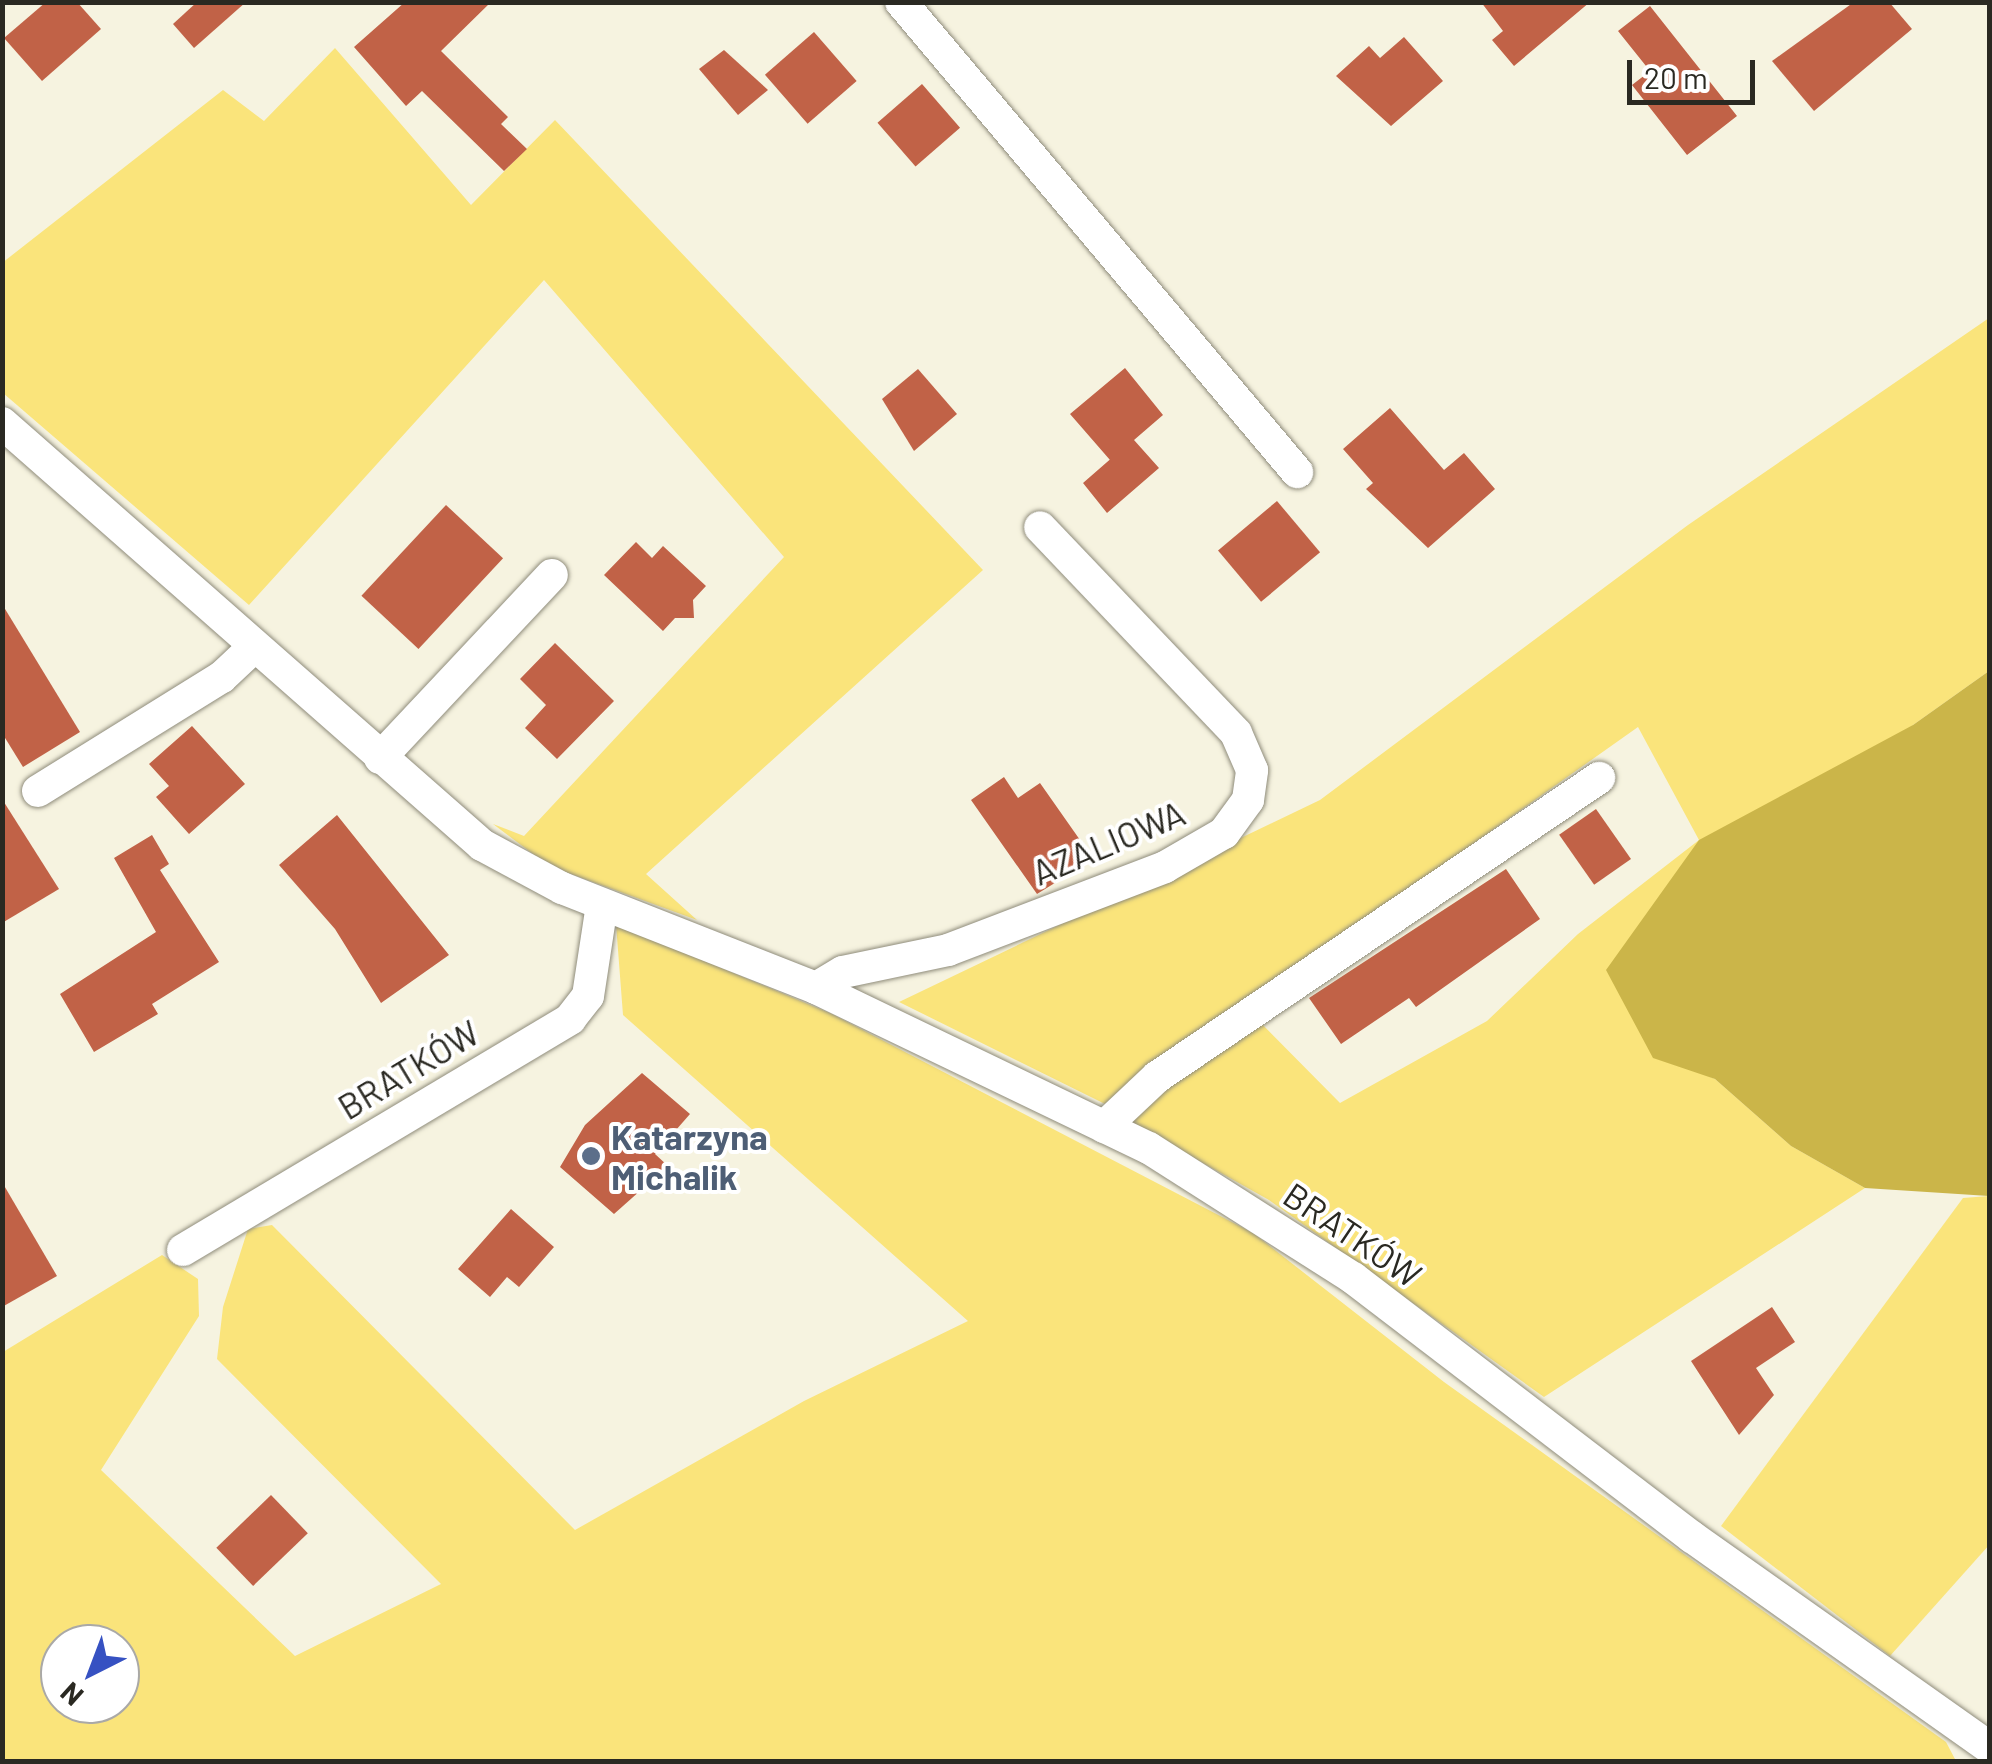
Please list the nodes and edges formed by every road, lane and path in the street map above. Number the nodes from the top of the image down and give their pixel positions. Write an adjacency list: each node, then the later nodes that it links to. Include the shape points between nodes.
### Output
1 (901, 2): 3 (street)
2 (2, 423): 6 (street, BRATKÓW)
3 (1297, 472)
4 (1040, 527): 11 (street, AZALIOWA, via 1236,733 1252,770 1248,800 1224,833 1165,866 948,950 843,972)
5 (552, 576): 7 (street)
6 (255, 646): 7 (street, BRATKÓW); 9 (street, via 222,677)
7 (380, 758): 10 (street, BRATKÓW, via 482,844)
8 (1599, 778): 12 (street, via 1158,1078)
9 (38, 791)
10 (602, 905): 11 (street, BRATKÓW); 13 (street, BRATKÓW, via 588,996 570,1018)
11 (816, 988): 12 (street, BRATKÓW)
12 (1104, 1127): 14 (street, BRATKÓW, via 1353,1278 1692,1537)
13 (183, 1250)
14 (1990, 1748)

